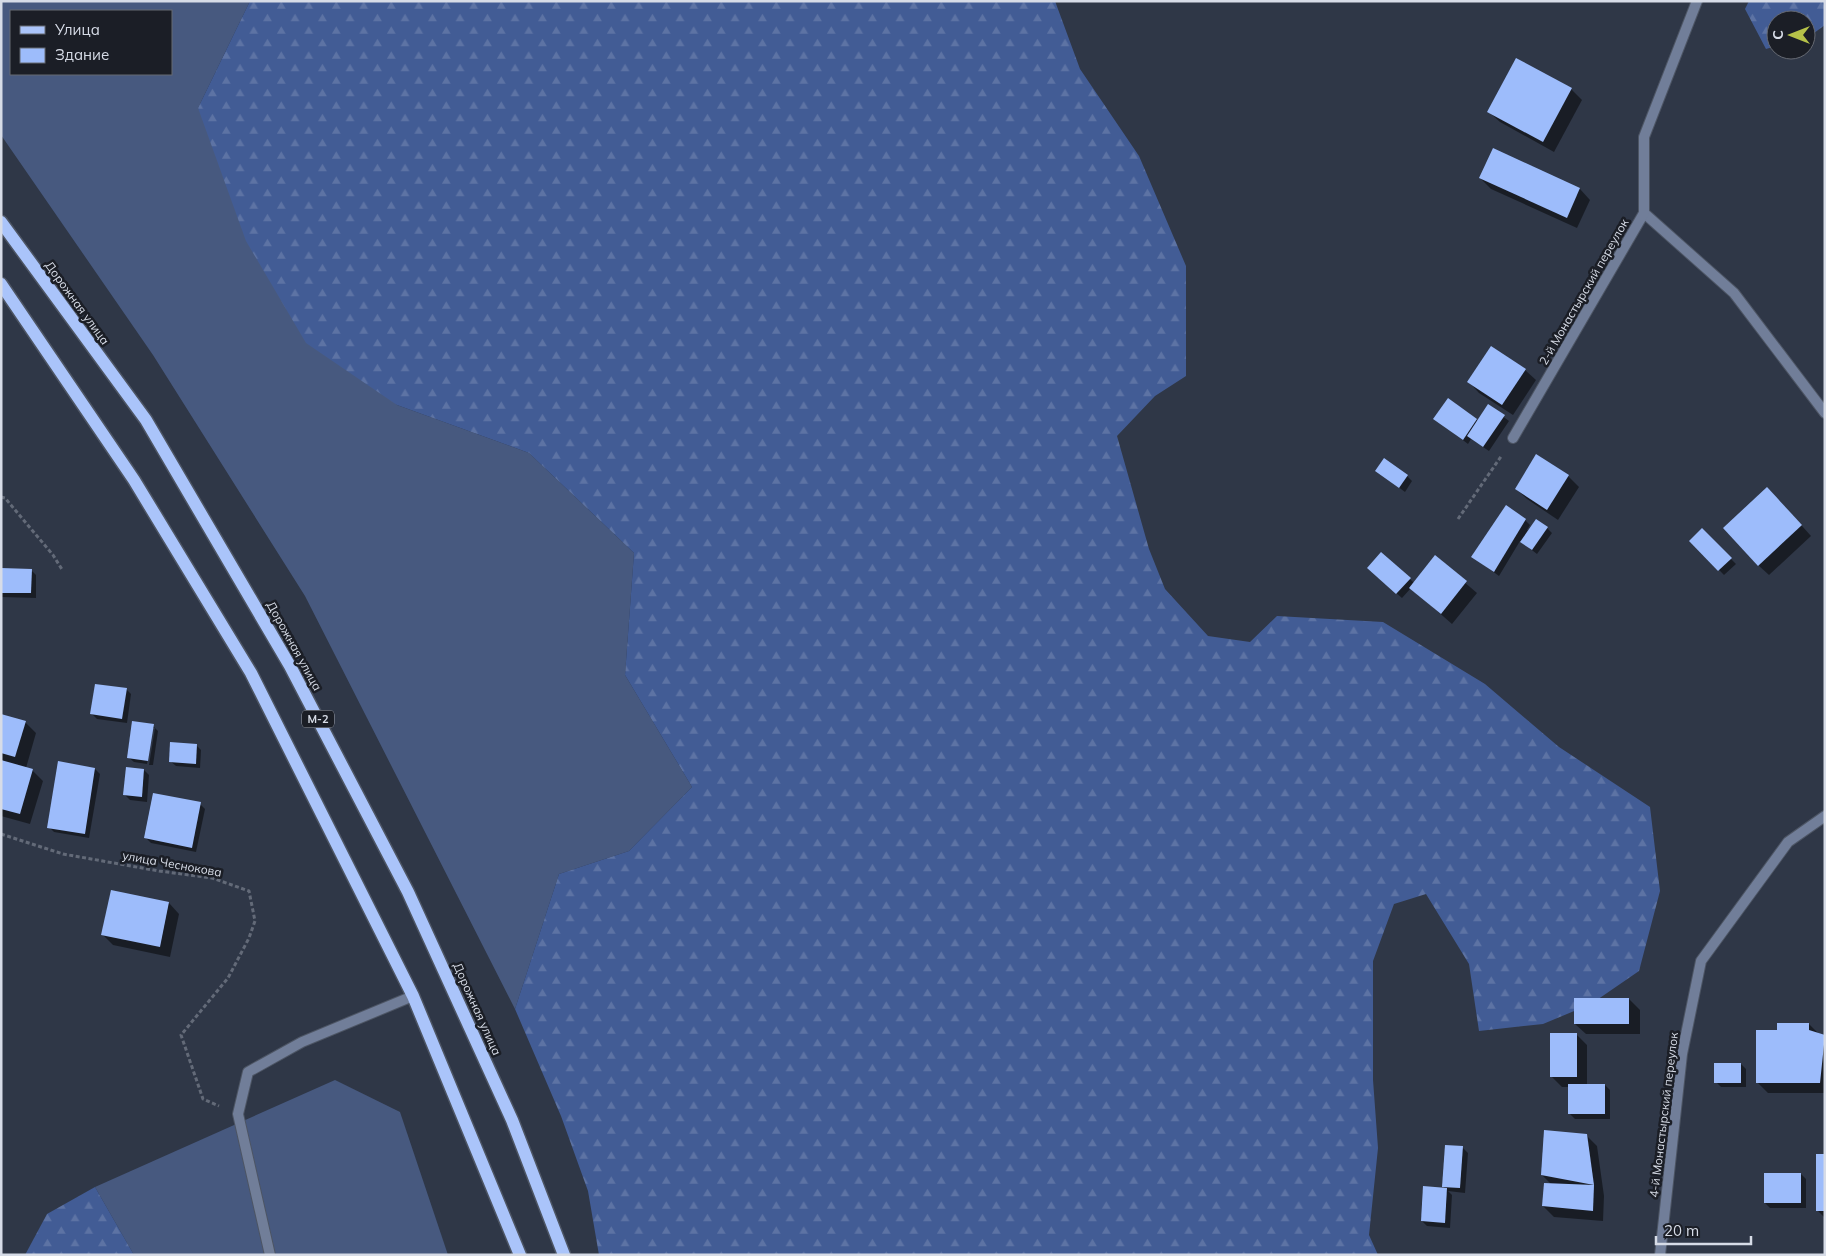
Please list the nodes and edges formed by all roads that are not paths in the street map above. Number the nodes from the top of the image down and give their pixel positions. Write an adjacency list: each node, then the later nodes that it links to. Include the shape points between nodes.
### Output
1 (1697, 1): 2 (lane, 2-й Монастырский переулок, via 1644,137)
2 (1644, 213): 5 (lane, via 1734,292); 6 (lane, 2-й Монастырский переулок)
3 (1, 222): 11 (main road, Дорожная улица / М-2, via 146,420 290,666 408,892 512,1120)
4 (1, 284): 8 (main road, via 134,480 251,673)
5 (1825, 413)
6 (1514, 438)
7 (1825, 816): 12 (lane, 4-й Монастырский переулок, via 1788,842 1701,961 1682,1054)
8 (413, 996): 9 (lane, via 302,1042 248,1072 238,1114); 10 (main road)
9 (270, 1255)
10 (520, 1255)
11 (564, 1255)
12 (1660, 1255)

